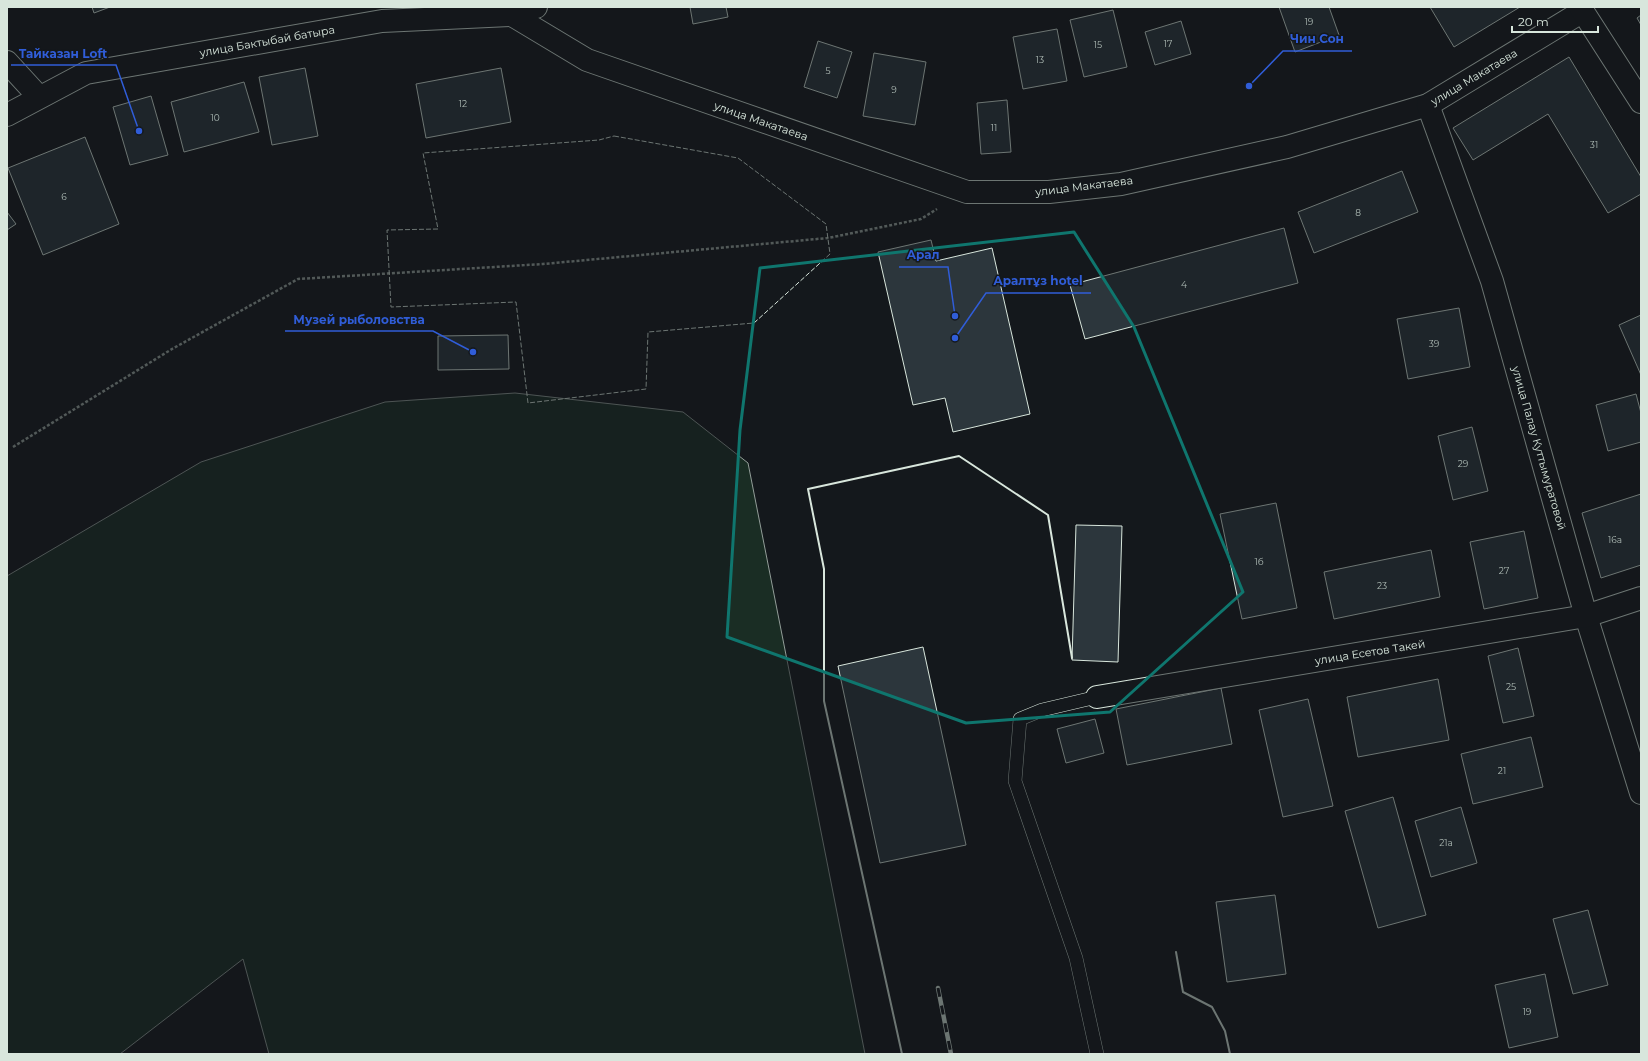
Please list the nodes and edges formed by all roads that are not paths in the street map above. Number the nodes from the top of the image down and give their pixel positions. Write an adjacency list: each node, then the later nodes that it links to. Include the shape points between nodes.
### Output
1 (536, 7): 3 (street, улица Бактыбай батыра)
2 (1582, 9): 6 (street); 7 (street, улица Макатаева)
3 (509, 11): 5 (street, улица Бактыбай батыра, via 382,21 86,73); 7 (street, улица Макатаева, via 587,60 967,192 1048,192 1121,184 1287,148)
4 (7, 62): 5 (street)
5 (39, 97): 8 (street, улица Бактыбай батыра)
6 (1641, 102)
7 (1428, 105): 10 (street, улица Палау Куттымуратовой, via 1492,281)
8 (7, 115)
9 (1641, 598): 10 (street, улица Есетов Такей)
10 (1586, 616): 11 (street, улица Есетов Такей); 12 (street, улица Палау Куттымуратовой)
11 (1097, 697): 13 (lane, via 1042,710 1020,719 1014,781 1076,958)
12 (1641, 793)
13 (1097, 1054)

